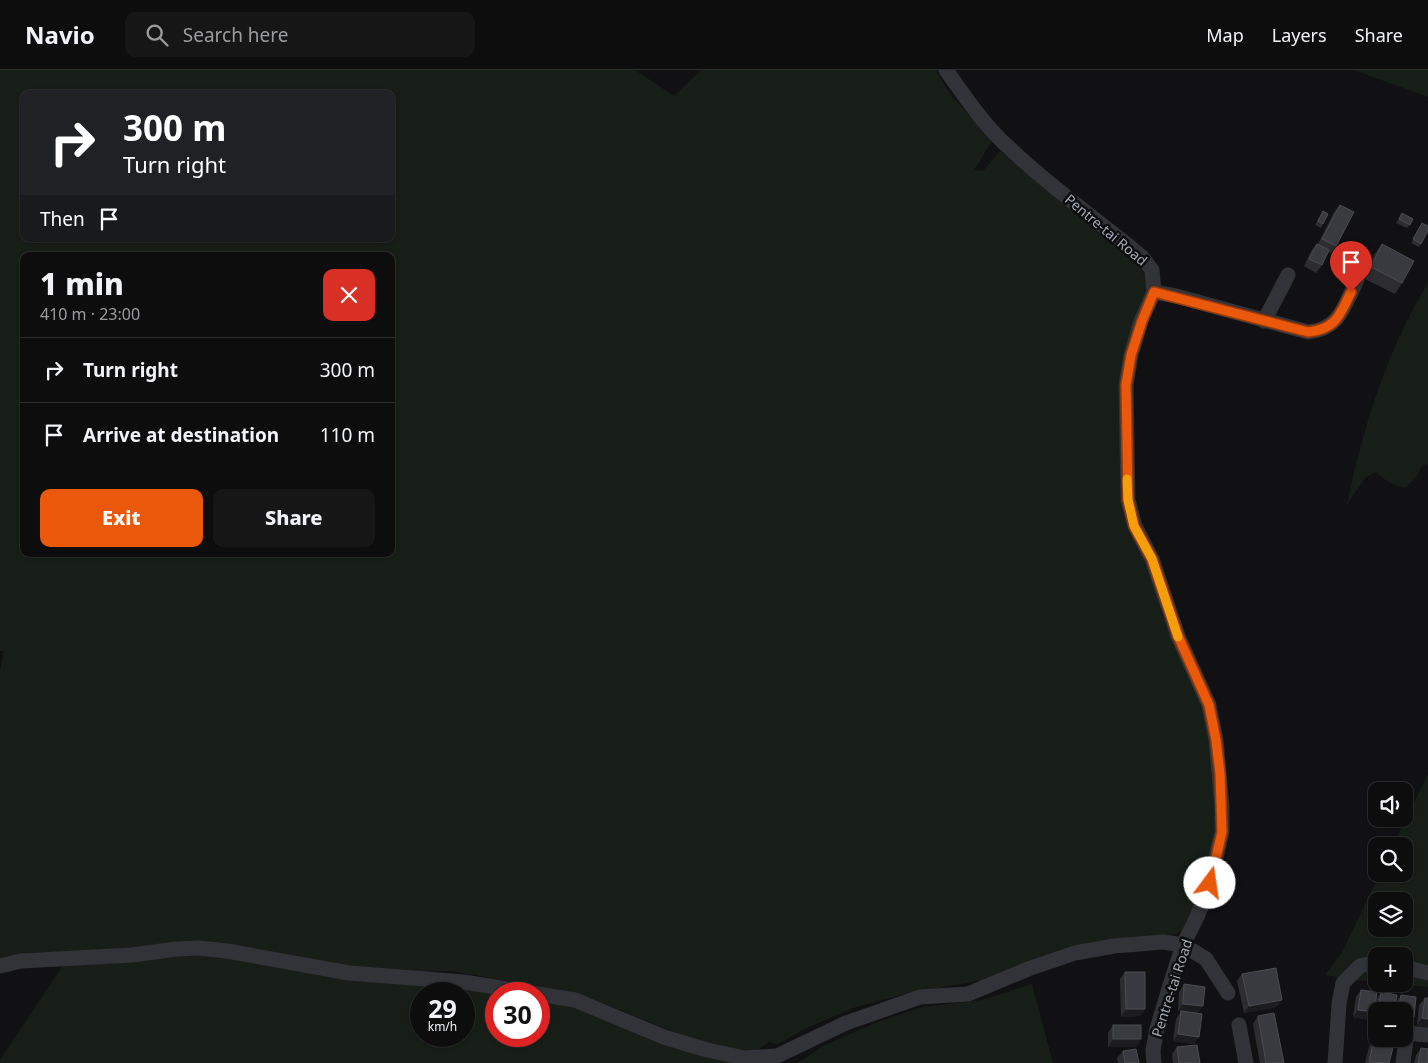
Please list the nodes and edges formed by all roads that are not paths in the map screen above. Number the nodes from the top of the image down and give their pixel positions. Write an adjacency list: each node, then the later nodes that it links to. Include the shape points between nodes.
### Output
1 (946, 70): 4 (street, Pentre-tai Road, via 1002,141 1142,257 1152,270)
2 (1288, 275): 5 (street)
3 (1358, 280): 5 (street, via 1339,317 1321,331 1308,332)
4 (1154, 292): 5 (street); 6 (street, Pentre-tai Road, via 1131,355 1126,385 1128,500 1134,526 1152,559 1178,636 1209,705 1216,740 1221,799 1222,832 1210,883)
5 (1264, 321)
6 (1184, 945): 8 (street, via 1162,942 1075,953 968,994 920,997 846,1024 776,1056 745,1058 664,1037 575,1000 464,982 349,972 228,951 176,949 132,955 21,961); 11 (street, via 1206,959); 16 (street, Pentre-tai Road, via 1157,1029)
7 (1368, 964): 18 (street, via 1360,966 1343,983)
8 (0, 966)
9 (1413, 969): 10 (street)
10 (1428, 973)
11 (1228, 993)
12 (1239, 1025): 17 (street)
13 (1413, 1034): 14 (street)
14 (1428, 1035)
15 (1404, 1047): 19 (street)
16 (1154, 1063)
17 (1246, 1063)
18 (1334, 1063)
19 (1403, 1063)

